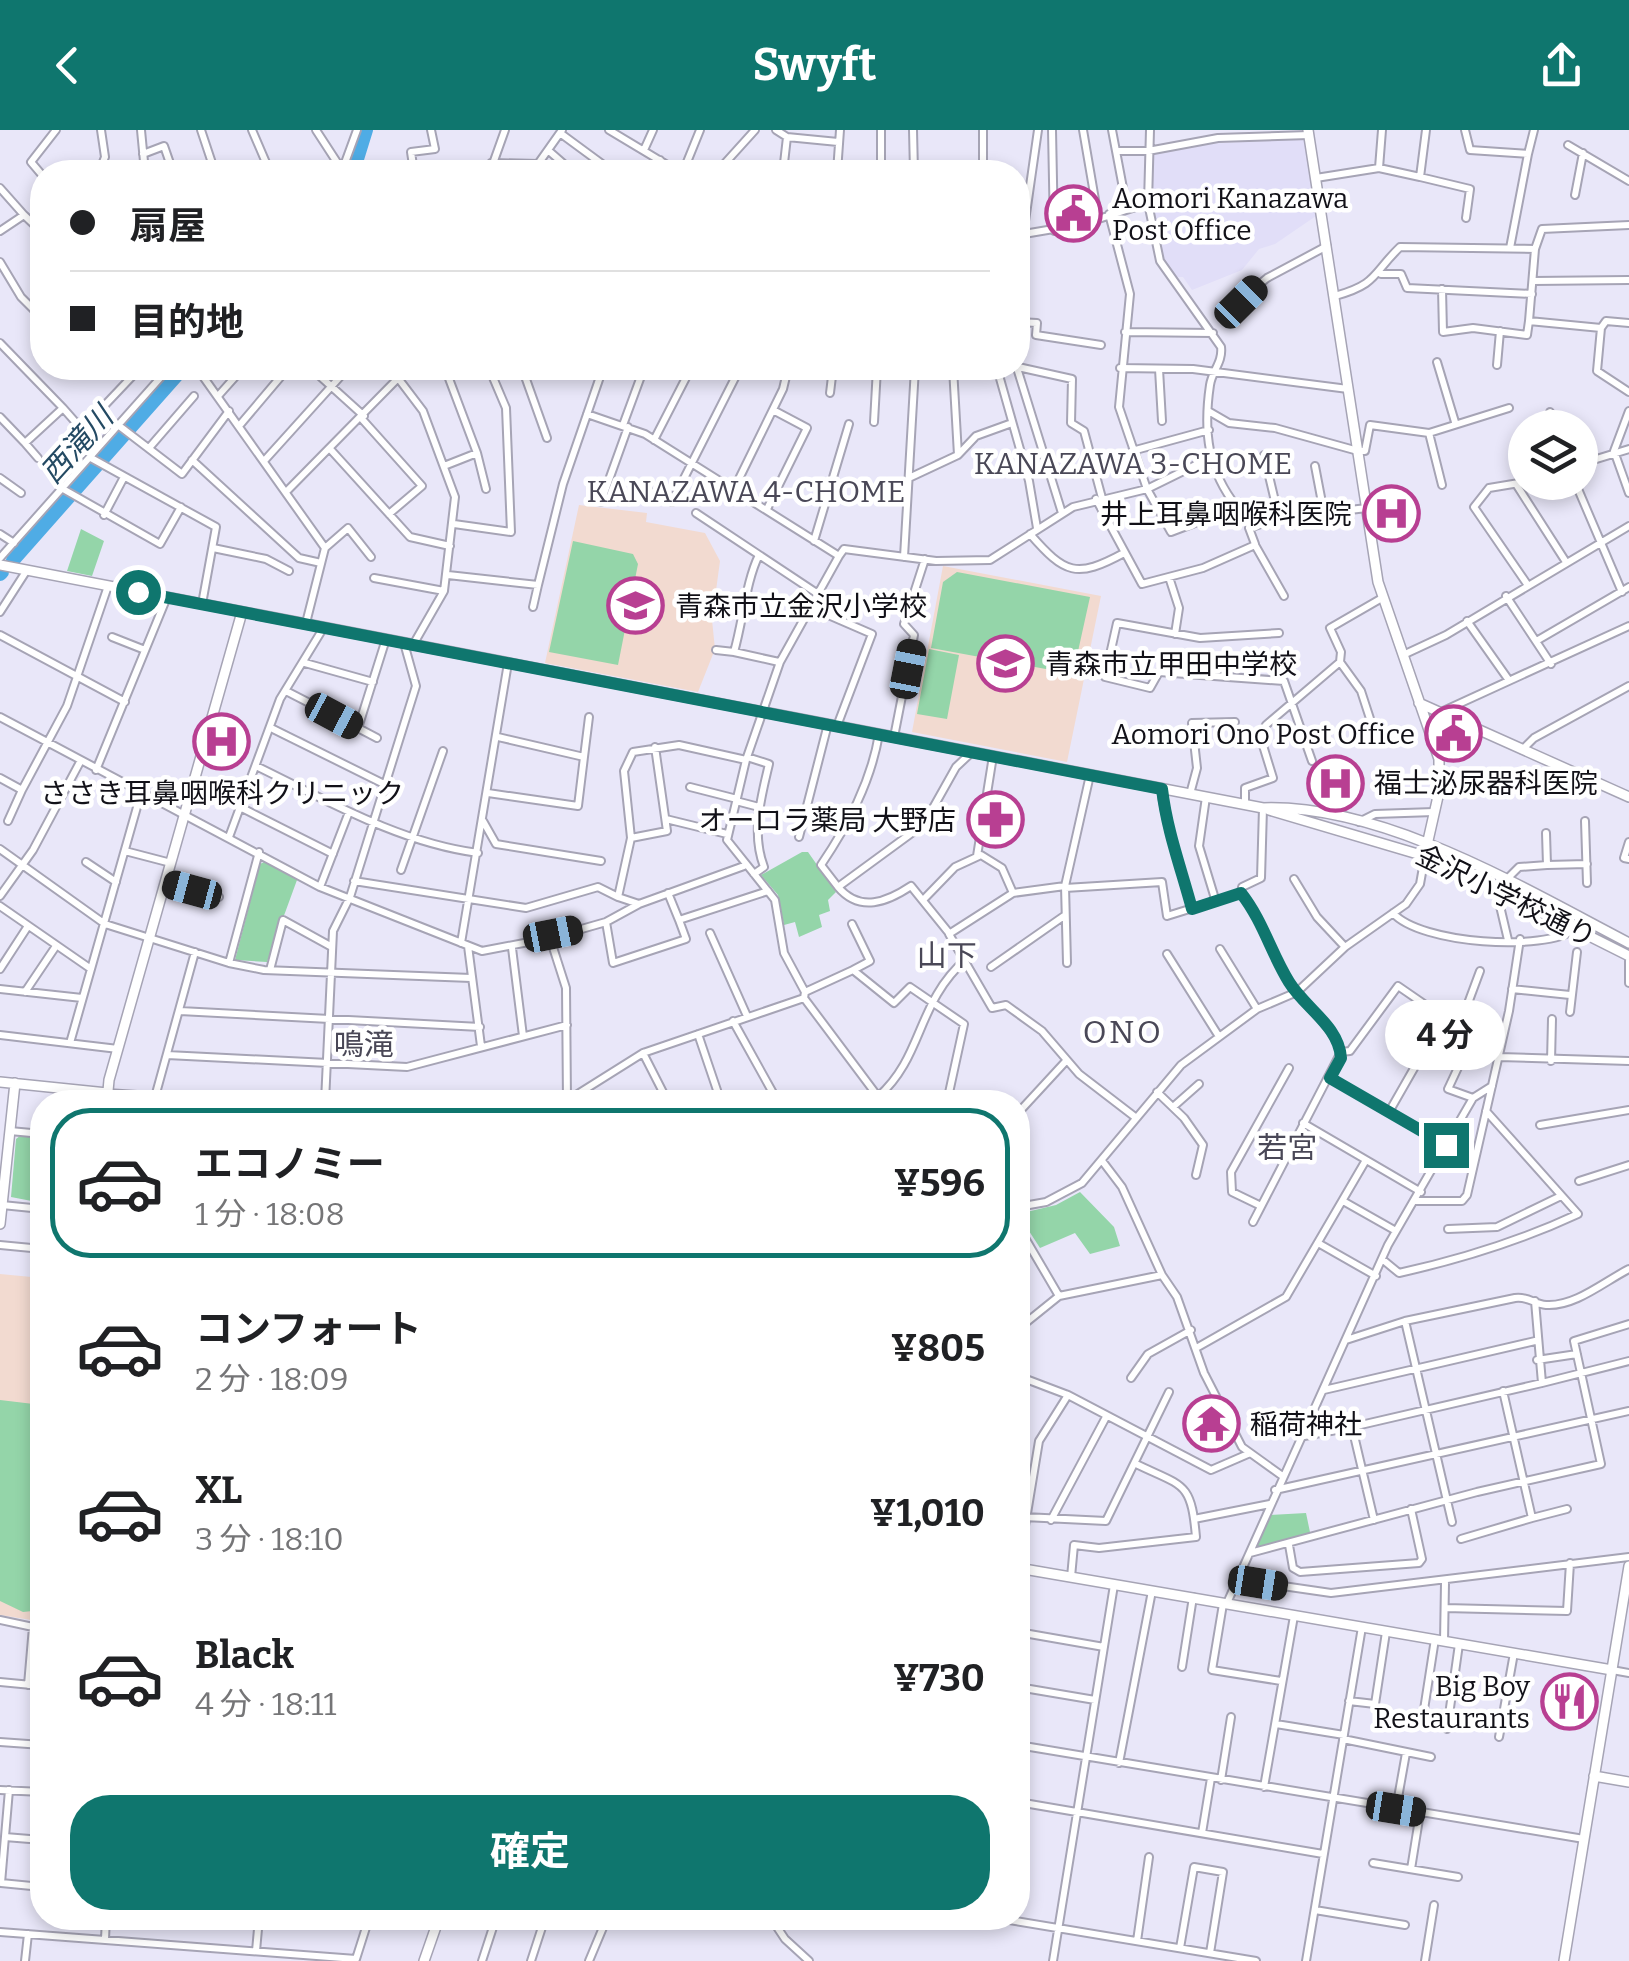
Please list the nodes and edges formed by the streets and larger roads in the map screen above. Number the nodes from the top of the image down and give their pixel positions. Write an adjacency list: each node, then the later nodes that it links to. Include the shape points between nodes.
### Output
1 (56, 130): 40 (street)
2 (100, 130): 41 (street)
3 (140, 130): 38 (street)
4 (201, 130): 44 (street)
5 (252, 130): 45 (street)
6 (316, 130): 46 (street)
7 (357, 130): 47 (street)
8 (432, 130): 48 (street, via 435,149 410,152)
9 (505, 130): 49 (street)
10 (610, 130): 33 (street)
11 (653, 130): 33 (street)
12 (700, 130): 54 (street)
13 (755, 130): 55 (street)
14 (776, 130): 30 (street)
15 (840, 130): 31 (street)
16 (881, 130): 58 (street)
17 (984, 130): 60 (street)
18 (1038, 130): 62 (street)
19 (1052, 130): 77 (street)
20 (1083, 130): 72 (street)
21 (1112, 130): 35 (street)
22 (1150, 130): 36 (street)
23 (1382, 130): 61 (street)
24 (1426, 130): 63 (street)
25 (1465, 130): 39 (street, via 1470,150)
26 (1534, 130): 39 (street)
27 (561, 131): 34 (street); 52 (street)
28 (913, 131): 59 (street)
29 (1308, 133): 36 (street, via 1218,138); 64 (street)
30 (787, 137): 31 (street); 56 (street)
31 (838, 142): 57 (street)
32 (1568, 145): 37 (street)
33 (644, 150): 53 (street)
34 (549, 151): 50 (street); 51 (street)
35 (1116, 151): 36 (street); 69 (street)
36 (1148, 151): 68 (street)
37 (1583, 153): 65 (street); 67 (street)
38 (143, 154): 42 (street); 43 (street, via 164,146)
39 (1528, 154): 80 (street)
40 (33, 160)
41 (104, 160)
42 (144, 160)
43 (169, 160)
44 (211, 160)
45 (265, 160)
46 (334, 160)
47 (345, 160)
48 (412, 160)
49 (492, 160)
50 (541, 160)
51 (560, 160)
52 (598, 160)
53 (660, 160)
54 (686, 160)
55 (728, 160)
56 (784, 160)
57 (837, 160)
58 (881, 160)
59 (914, 160)
60 (983, 160)
61 (1380, 168): 63 (street); 64 (street)
62 (1030, 177)
63 (1420, 177): 73 (street, via 1470,189)
64 (1315, 178): 79 (street)
65 (1629, 181)
66 (0, 188): 71 (street)
67 (1575, 195)
68 (1148, 203): 69 (street); 97 (street, via 1160,260)
69 (1126, 209): 70 (street)
70 (1109, 214): 72 (street); 95 (street, via 1130,294)
71 (24, 216): 74 (street); 76 (street)
72 (1098, 218): 77 (street)
73 (1466, 218)
74 (30, 221)
75 (1629, 225): 81 (street, via 1542,229)
76 (0, 231)
77 (1054, 231): 78 (street)
78 (1030, 234)
79 (1327, 246): 88 (street); 90 (street, via 1267,278)
80 (1510, 248): 81 (street); 83 (street, via 1400,247)
81 (1535, 249): 85 (street)
82 (0, 262): 89 (street)
83 (1380, 274): 86 (street, via 1401,274 1407,288); 88 (street)
84 (1629, 280): 85 (street)
85 (1533, 281): 87 (street)
86 (1442, 289): 87 (street); 96 (street, via 1443,332)
87 (1532, 294): 91 (street)
88 (1335, 296): 132 (street)
89 (30, 305)
90 (1232, 307)
91 (1529, 321): 94 (street); 96 (street, via 1527,336)
92 (1030, 323): 99 (street, via 1037,323 1036,335)
93 (1629, 323): 94 (street, via 1606,322)
94 (1601, 328): 133 (street, via 1597,370)
95 (1125, 332): 97 (street); 102 (street)
96 (1500, 332): 101 (street)
97 (1213, 334): 105 (street, via 1222,356)
98 (0, 343): 106 (street)
99 (1101, 345)
100 (1436, 362): 149 (street)
101 (1497, 365)
102 (1120, 368): 103 (street); 165 (street, via 1119,407)
103 (1160, 368): 105 (street); 147 (street)
104 (1030, 371): 192 (street, via 1072,379 1070,422 1084,431)
105 (1214, 372): 132 (street); 143 (street)
106 (30, 376)
107 (34, 380): 138 (street)
108 (129, 380): 137 (street)
109 (160, 380): 155 (street)
110 (206, 380): 136 (street)
111 (232, 380): 136 (street)
112 (278, 380): 153 (street)
113 (324, 380): 131 (street)
114 (337, 380): 131 (street)
115 (396, 380): 146 (street)
116 (400, 380): 177 (street, via 422,410)
117 (449, 380): 167 (street)
118 (494, 380): 205 (street, via 506,408 510,532)
119 (526, 380): 158 (street)
120 (599, 380): 144 (street)
121 (640, 380): 154 (street)
122 (686, 380): 159 (street)
123 (734, 380): 176 (street)
124 (784, 380): 140 (street)
125 (832, 380): 134 (street)
126 (876, 380): 148 (street)
127 (914, 380): 181 (street)
128 (954, 380): 168 (street)
129 (1000, 380): 150 (street)
130 (1021, 380): 202 (street)
131 (331, 386): 146 (street); 175 (street)
132 (1348, 389): 166 (street)
133 (1629, 392)
134 (830, 393)
135 (194, 396): 161 (street)
136 (218, 396): 142 (street)
137 (104, 406)
138 (63, 408): 152 (street); 160 (street)
139 (1509, 408): 149 (street)
140 (773, 410): 187 (street); 198 (street, via 807,428)
141 (1629, 411): 164 (street)
142 (229, 412): 153 (street); 174 (street)
143 (1209, 412): 156 (street); 166 (street)
144 (587, 414): 154 (street); 232 (street)
145 (0, 417): 160 (street)
146 (363, 418): 163 (street); 200 (street, via 422,486)
147 (1162, 421)
148 (874, 422)
149 (1455, 422): 157 (street)
150 (1012, 423): 168 (street, via 983,432); 207 (street)
151 (849, 424): 209 (street)
152 (78, 425)
153 (239, 426): 175 (street)
154 (626, 426): 159 (street); 195 (street)
155 (124, 429): 161 (street); 173 (street)
156 (1209, 430): 165 (street); 172 (street)
157 (1430, 433): 166 (street, via 1370,426 1364,451); 182 (street)
158 (547, 438)
159 (654, 440): 176 (street)
160 (25, 442): 171 (street)
161 (148, 448): 174 (street, via 182,474)
162 (1629, 449): 164 (street)
163 (330, 450): 188 (street); 200 (street)
164 (1614, 451): 170 (street); 190 (street)
165 (1132, 452): 184 (street)
166 (1358, 452): 197 (street)
167 (478, 453): 177 (street); 185 (street)
168 (958, 454): 181 (street)
169 (1264, 455): 204 (street)
170 (1598, 457)
171 (38, 458)
172 (1210, 458): 184 (street); 184 (street, via 1216,482 1236,507 1171,532)
173 (95, 460): 179 (street); 191 (street)
174 (192, 460): 224 (street, via 299,558)
175 (264, 461): 188 (street)
176 (692, 463): 186 (street, via 672,502); 187 (street)
177 (444, 466): 205 (street, via 455,497)
178 (1315, 466): 199 (street)
179 (124, 477): 196 (street); 203 (street)
180 (0, 478): 189 (street)
181 (910, 478): 220 (street)
182 (1442, 485)
183 (1508, 485): 230 (street, via 1489,488 1474,506)
184 (1147, 488): 192 (street)
185 (486, 489)
186 (646, 490)
187 (734, 490): 198 (street)
188 (286, 492): 214 (street)
189 (22, 493)
190 (1629, 493)
191 (69, 494): 203 (street); 210 (street)
192 (1099, 499): 202 (street); 216 (street)
193 (1526, 500): 223 (street)
194 (1581, 500): 211 (street)
195 (600, 502)
196 (181, 507): 203 (street, via 160,544); 213 (street, via 216,528)
197 (1367, 508): 199 (street); 239 (street)
198 (767, 509): 209 (street)
199 (1324, 513): 204 (street)
200 (388, 514): 212 (street, via 410,537)
201 (696, 514): 217 (street)
202 (1062, 514): 207 (street)
203 (104, 515)
204 (1279, 518): 215 (street, via 1249,528)
205 (454, 524): 212 (street)
206 (1629, 526): 211 (street)
207 (1033, 531): 216 (street, via 1057,565 1092,571); 221 (street, via 990,560)
208 (0, 534): 210 (street)
209 (814, 541): 219 (street)
210 (14, 542): 222 (street)
211 (1598, 544): 223 (street); 233 (street)
212 (450, 546): 227 (street)
213 (213, 548): 226 (street); 240 (street)
214 (325, 548): 218 (street, via 348,528); 224 (street)
215 (1257, 548): 228 (street); 236 (street)
216 (1124, 553): 228 (street, via 1142,584)
217 (759, 554): 235 (street); 258 (street)
218 (371, 556)
219 (838, 556): 220 (street, via 844,549); 235 (street)
220 (904, 557): 221 (street)
221 (925, 559): 284 (street, via 904,624 914,635)
222 (0, 562): 225 (street, 金沢小学校通り)
223 (1566, 562): 230 (street)
224 (321, 563): 246 (street)
225 (27, 570): 231 (street, 金沢小学校通り); 243 (street)
226 (289, 571)
227 (448, 575): 232 (street); 234 (street)
228 (1169, 577): 250 (street, via 1179,608)
229 (374, 578): 234 (street)
230 (1527, 584): 237 (street)
231 (108, 586): 238 (street, 金沢小学校通り); 265 (street)
232 (538, 586): 241 (street)
233 (1625, 589): 254 (street)
234 (444, 591): 255 (street)
235 (818, 594): 242 (street)
236 (1284, 596)
237 (1506, 596): 245 (street); 254 (street)
238 (167, 597): 240 (street, 金沢小学校通り); 256 (street)
239 (1382, 598): 259 (street); 262 (street, via 1332,624)
240 (202, 604): 244 (street, 金沢小学校通り)
241 (533, 606)
242 (812, 608): 261 (street); 278 (street, via 872,634)
243 (0, 612)
244 (242, 612): 246 (street, 金沢小学校通り); 314 (street)
245 (1468, 621): 259 (street); 266 (street)
246 (306, 623): 247 (street, 金沢小学校通り)
247 (324, 626): 253 (street, 金沢小学校通り); 260 (street)
248 (1629, 626): 264 (street)
249 (1279, 633): 250 (street)
250 (1175, 634): 272 (street, via 1117,622 1104,677 1150,688 1159,672 1284,681)
251 (0, 635): 265 (street)
252 (112, 638): 256 (street)
253 (386, 639): 255 (street, 金沢小学校通り); 267 (street)
254 (1538, 640): 264 (street)
255 (408, 644): 263 (street, 金沢小学校通り); 300 (street, via 416,686)
256 (145, 650): 270 (street)
257 (716, 650): 258 (street)
258 (734, 652): 261 (street)
259 (1402, 655): 271 (street)
260 (304, 662): 267 (street); 269 (street)
261 (780, 662): 273 (street)
262 (1340, 662): 272 (street); 282 (street, via 1361,691)
263 (508, 664): 273 (street, 金沢小学校通り); 283 (street)
264 (1551, 664): 266 (street)
265 (75, 678): 270 (street); 286 (street)
266 (1508, 679): 274 (street)
267 (374, 682): 280 (street)
268 (1629, 686): 288 (street)
269 (286, 691): 279 (street); 280 (street)
270 (125, 702): 297 (street)
271 (1419, 703): 274 (street); 316 (street, via 1441,770)
272 (1292, 704): 294 (street); 310 (street, via 1261,733 1273,778 1245,788)
273 (762, 711): 278 (street, 金沢小学校通り); 293 (street)
274 (1440, 713): 288 (street)
275 (0, 717): 286 (street)
276 (589, 717): 292 (street)
277 (1235, 722): 306 (street, via 1192,723 1196,768)
278 (833, 725): 281 (street, 金沢小学校通り); 327 (street)
279 (271, 728): 296 (street); 300 (street)
280 (358, 728): 285 (street)
281 (879, 734): 284 (street, 金沢小学校通り); 354 (street, via 848,825 822,865)
282 (1375, 734)
283 (498, 737): 292 (street); 305 (street)
284 (894, 737): 290 (street, 金沢小学校通り)
285 (377, 738)
286 (47, 743): 295 (street); 303 (street)
287 (656, 747): 293 (street); 317 (street); 328 (street, via 633,752 624,770)
288 (1521, 751): 308 (street)
289 (444, 752): 325 (street)
290 (972, 752): 291 (street, 金沢小学校通り); 354 (street, via 924,824)
291 (992, 756): 298 (street, 金沢小学校通り); 336 (street)
292 (584, 757): 305 (street, via 578,806)
293 (747, 759): 309 (street); 312 (street, via 769,764)
294 (1312, 761)
295 (80, 762): 297 (street); 344 (street)
296 (256, 766): 311 (street); 315 (street)
297 (96, 770): 304 (street)
298 (1090, 774): 302 (street, 金沢小学校通り); 355 (street)
299 (0, 778): 303 (street)
300 (384, 784): 319 (street)
301 (690, 787): 309 (street)
302 (1162, 789): 306 (street, 金沢小学校通り); 369 (street, via 1169,840)
303 (22, 790): 318 (street)
304 (141, 793): 314 (street); 332 (street)
305 (488, 793): 320 (street)
306 (1190, 794): 307 (street, 金沢小学校通り)
307 (1206, 797): 310 (street, 金沢小学校通り); 366 (street, via 1200,846)
308 (1629, 797)
309 (736, 800): 312 (street); 324 (street)
310 (1245, 804): 313 (street, 金沢小学校通り)
311 (242, 808): 326 (street); 334 (street)
312 (759, 808): 346 (street, via 757,848 764,867)
313 (1265, 808): 322 (street, 金沢小学校通り); 331 (street, 金沢小学校通り); 359 (street, via 1261,878)
314 (185, 812): 326 (street); 340 (street)
315 (350, 812): 319 (street); 334 (street)
316 (1434, 812): 322 (street, via 1375,814); 331 (street)
317 (666, 819): 324 (street); 328 (street, via 662,834)
318 (8, 821)
319 (372, 821): 325 (street); 348 (street)
320 (483, 821): 335 (street); 338 (street, via 496,844)
321 (1585, 821): 341 (street)
322 (1358, 822): 331 (street, 金沢小学校通り)
323 (1546, 833): 343 (street)
324 (728, 834): 342 (street)
325 (413, 835): 335 (street); 345 (street)
326 (229, 837): 333 (street)
327 (799, 837)
328 (632, 838): 363 (street)
329 (1629, 842): 337 (street)
330 (0, 850): 344 (street)
331 (1426, 850): 352 (street, 金沢小学校通り); 370 (street, via 1418,889)
332 (125, 851): 340 (street); 349 (street)
333 (259, 852): 353 (street); 398 (street)
334 (333, 854): 353 (street)
335 (478, 854): 364 (street)
336 (976, 856): 358 (street, via 1002,868); 365 (street, via 955,867)
337 (1629, 859)
338 (600, 860)
339 (86, 862): 349 (street)
340 (171, 863): 350 (street)
341 (1587, 864): 343 (street); 351 (street)
342 (745, 865): 346 (street); 357 (street)
343 (1547, 865): 352 (street, via 1519,866)
344 (23, 867): 360 (street); 374 (street)
345 (400, 870)
346 (754, 874): 356 (street)
347 (1294, 880): 389 (street)
348 (354, 881): 362 (street); 364 (street)
349 (116, 882): 374 (street)
350 (165, 882): 361 (street); 382 (street)
351 (1587, 884)
352 (1505, 886): 377 (street, 金沢小学校通り); 381 (street, 金沢小学校通り); 385 (street, via 1500,906)
353 (320, 887): 362 (street)
354 (838, 887): 365 (street, via 863,903 912,886)
355 (1065, 887): 358 (street); 369 (street, via 1162,882 1166,916); 371 (street)
356 (768, 890): 372 (street); 413 (street, via 784,953)
357 (668, 893): 367 (street); 372 (street)
358 (1012, 893): 380 (street)
359 (1241, 893): 366 (street); 412 (street)
360 (0, 896)
361 (219, 897)
362 (350, 897): 387 (street); 390 (street)
363 (618, 897): 364 (street, via 598,887 526,908); 367 (street)
364 (469, 900): 387 (street)
365 (924, 900): 380 (street)
366 (1216, 902): 369 (street)
367 (639, 904): 373 (street)
368 (0, 906): 376 (street)
369 (1192, 909)
370 (1392, 912): 385 (street, via 1404,925 1431,935); 389 (street)
371 (1064, 915): 399 (street); 400 (street)
372 (679, 920): 373 (street, via 686,939 613,963)
373 (606, 922): 383 (street)
374 (105, 924): 382 (street); 402 (street)
375 (852, 924): 404 (street, via 870,961)
376 (28, 926): 388 (street); 401 (street)
377 (1576, 928): 384 (street); 396 (street, 金沢小学校通り)
378 (1629, 930): 381 (street)
379 (710, 932): 421 (street)
380 (949, 934): 397 (street)
381 (1616, 936): 386 (street, 金沢小学校通り)
382 (150, 937): 393 (street); 434 (street)
383 (550, 938): 391 (street); 426 (street, via 566,988)
384 (1520, 939): 385 (street); 410 (street)
385 (1508, 940)
386 (1629, 943)
387 (465, 944): 391 (street, via 490,952); 407 (street)
388 (56, 946): 402 (street); 411 (street)
389 (1345, 946): 412 (street)
390 (332, 948): 403 (street, via 283,920); 406 (street)
391 (512, 948): 430 (street)
392 (1220, 948): 418 (street)
393 (195, 952): 398 (street); 419 (street)
394 (1577, 952): 414 (street)
395 (1167, 954): 431 (street)
396 (1629, 958): 408 (street)
397 (966, 960): 416 (street); 442 (street, via 992,1008 1006,1005 1028,1019)
398 (228, 963): 403 (street)
399 (1067, 963)
400 (991, 967)
401 (0, 969)
402 (90, 969): 415 (street)
403 (270, 970): 406 (street)
404 (853, 970): 413 (street); 416 (street, via 887,1001 894,1003 910,987)
405 (1480, 971): 417 (street)
406 (331, 974): 407 (street); 423 (street)
407 (471, 978): 427 (street)
408 (1629, 983)
409 (0, 988): 411 (street)
410 (1512, 989): 414 (street); 438 (street)
411 (25, 992): 415 (street)
412 (1297, 992): 418 (street); 435 (street)
413 (805, 995): 421 (street); 458 (street)
414 (1570, 995): 420 (street)
415 (82, 998): 432 (street)
416 (932, 1001): 459 (street); 460 (street, via 964,1024)
417 (1466, 1006): 422 (street, via 1453,1005); 462 (street, via 1476,1029 1448,1089)
418 (1257, 1010): 431 (street)
419 (180, 1011): 423 (street); 437 (street)
420 (1570, 1012)
421 (746, 1016): 425 (street)
422 (1444, 1018): 435 (street, via 1398,986 1350,1051); 467 (street)
423 (329, 1019): 427 (street); 441 (street)
424 (1552, 1020): 439 (street)
425 (732, 1022): 428 (street); 457 (street)
426 (567, 1025): 430 (street); 453 (street)
427 (480, 1026): 433 (street)
428 (698, 1034): 436 (street); 456 (street)
429 (0, 1035): 432 (street)
430 (523, 1036): 433 (street)
431 (1218, 1036): 461 (street)
432 (70, 1043): 434 (street)
433 (481, 1046): 441 (street, via 406,1067)
434 (118, 1048): 450 (street)
435 (1341, 1052): 444 (street)
436 (644, 1053): 454 (street); 455 (street)
437 (167, 1055): 441 (street); 451 (street)
438 (1499, 1057): 439 (street); 448 (street)
439 (1550, 1061): 440 (street)
440 (1629, 1061)
441 (327, 1062): 452 (street)
442 (1066, 1062): 463 (street); 468 (street)
443 (1289, 1068): 486 (street, via 1231,1172 1232,1192)
444 (1330, 1078): 467 (street); 469 (street)
445 (0, 1082): 446 (street)
446 (15, 1083): 449 (street); 471 (street)
447 (1198, 1084): 464 (street)
448 (1492, 1086): 462 (street); 466 (street)
449 (58, 1090)
450 (109, 1090)
451 (157, 1090)
452 (326, 1090)
453 (566, 1090)
454 (592, 1090)
455 (662, 1090)
456 (718, 1090)
457 (771, 1090)
458 (873, 1090)
459 (888, 1090)
460 (950, 1090)
461 (1157, 1092): 464 (street); 468 (street)
462 (1473, 1098): 473 (street)
463 (1030, 1100)
464 (1174, 1107): 478 (street, via 1203,1145)
465 (1629, 1110): 470 (street)
466 (1486, 1111): 481 (street); 483 (street, via 1462,1201)
467 (1389, 1112): 473 (street)
468 (1135, 1117): 475 (street)
469 (1303, 1123): 474 (street); 486 (street)
470 (1540, 1125)
471 (10, 1130): 472 (street); 477 (street)
472 (30, 1132)
473 (1446, 1145): 480 (street)
474 (1366, 1160): 480 (street); 482 (street)
475 (1103, 1162): 484 (street, via 1067,1193); 498 (street, via 1122,1186)
476 (1629, 1165): 479 (street)
477 (3, 1174): 485 (street)
478 (1196, 1175)
479 (1579, 1181)
480 (1421, 1192): 483 (street)
481 (1561, 1196): 490 (street, via 1497,1227); 496 (street, via 1578,1214 1534,1235 1400,1273)
482 (1343, 1200): 491 (street); 492 (street)
483 (1416, 1201): 491 (street)
484 (1030, 1204)
485 (2, 1205): 487 (street); 489 (street)
486 (1261, 1206): 488 (street)
487 (30, 1208)
488 (1253, 1222)
489 (0, 1224)
490 (1448, 1229)
491 (1396, 1232): 496 (street)
492 (1318, 1243): 499 (street); 508 (street, via 1286,1297)
493 (0, 1245): 495 (street)
494 (1030, 1246): 500 (street)
495 (30, 1249)
496 (1382, 1260): 499 (street)
497 (1629, 1268): 501 (street, via 1560,1303)
498 (1162, 1275): 500 (street); 505 (street)
499 (1376, 1276): 506 (street)
500 (1060, 1296): 502 (street)
501 (1535, 1301): 503 (street, via 1523,1297); 507 (street)
502 (1030, 1320)
503 (1405, 1321): 506 (street); 512 (street)
504 (1629, 1324): 509 (street, via 1574,1341)
505 (1191, 1330): 508 (street); 514 (street, via 1148,1354)
506 (1346, 1340): 517 (street)
507 (1535, 1341): 510 (street); 512 (street)
508 (1198, 1348): 530 (street, via 1204,1373)
509 (1576, 1354): 510 (street); 513 (street)
510 (1537, 1360): 516 (street)
511 (1629, 1361): 513 (street)
512 (1417, 1370): 517 (street); 521 (street)
513 (1582, 1374): 516 (street); 524 (street)
514 (1132, 1378)
515 (1030, 1381): 520 (street)
516 (1542, 1383): 518 (street)
517 (1323, 1390): 527 (street)
518 (1503, 1391): 521 (street); 526 (street)
519 (1169, 1392): 528 (street)
520 (1068, 1395): 523 (street); 535 (street, via 1039,1442)
521 (1426, 1408): 525 (street); 529 (street)
522 (1629, 1410): 524 (street)
523 (1106, 1417): 528 (street); 543 (street)
524 (1591, 1419): 526 (street); 534 (street, via 1601,1464)
525 (1352, 1426): 527 (street); 532 (street)
526 (1514, 1436): 529 (street); 534 (street)
527 (1298, 1437): 533 (street)
528 (1148, 1440): 530 (street, via 1212,1470); 531 (street)
529 (1436, 1453): 532 (street); 537 (street)
530 (1248, 1454): 533 (street)
531 (1136, 1464): 542 (street, via 1184,1487); 543 (street, via 1106,1520)
532 (1362, 1471): 536 (street); 544 (street)
533 (1281, 1475): 536 (street)
534 (1524, 1481): 537 (street); 541 (street)
535 (1030, 1484)
536 (1275, 1490): 538 (street)
537 (1447, 1500): 540 (street); 546 (street)
538 (1270, 1504): 542 (street); 549 (street)
539 (1567, 1509): 541 (street)
540 (1411, 1510): 544 (street); 548 (street, via 1419,1564 1300,1572)
541 (1532, 1518): 547 (street)
542 (1194, 1519): 554 (street, via 1196,1538 1074,1545)
543 (1052, 1520): 545 (street)
544 (1374, 1520): 548 (street)
545 (1030, 1521)
546 (1452, 1522)
547 (1461, 1539)
548 (1289, 1545): 549 (street)
549 (1250, 1553): 555 (street)
550 (1629, 1557): 551 (street)
551 (1570, 1564): 556 (street); 561 (street, via 1567,1610)
552 (1629, 1566): 574 (street)
553 (1030, 1570): 554 (street)
554 (1071, 1577): 557 (street)
555 (1235, 1579): 556 (street, via 1331,1593); 560 (street)
556 (1445, 1582): 561 (street)
557 (1114, 1585): 558 (street); 570 (street)
558 (1152, 1591): 559 (street); 594 (street)
559 (1193, 1598): 560 (street); 573 (street)
560 (1225, 1603): 562 (street); 576 (street, via 1212,1670)
561 (1446, 1608): 568 (street)
562 (1294, 1615): 565 (street); 576 (street)
563 (0, 1620): 564 (street)
564 (30, 1626)
565 (1362, 1626): 566 (street); 581 (street)
566 (1386, 1631): 568 (street); 581 (street, via 1375,1704)
567 (1030, 1634): 570 (street)
568 (1440, 1640): 569 (street); 582 (street)
569 (1460, 1644): 571 (street); 585 (street)
570 (1104, 1647): 580 (street)
571 (1514, 1652): 574 (street); 586 (street)
572 (30, 1661): 578 (street)
573 (1182, 1667)
574 (1612, 1670): 575 (street); 595 (street)
575 (1629, 1673)
576 (1282, 1681): 584 (street)
577 (0, 1682): 578 (street)
578 (28, 1684)
579 (1030, 1688): 580 (street)
580 (1095, 1700): 592 (street)
581 (1350, 1701): 587 (street)
582 (1422, 1716)
583 (1231, 1718): 597 (street)
584 (1276, 1724): 587 (street); 599 (street)
585 (1446, 1729)
586 (1499, 1736)
587 (1344, 1737): 591 (street); 602 (street)
588 (0, 1742): 589 (street)
589 (30, 1745)
590 (1030, 1747): 592 (street)
591 (1406, 1753): 593 (street); 604 (street)
592 (1086, 1757): 594 (street); 606 (street)
593 (1431, 1758)
594 (1119, 1762): 596 (street)
595 (1594, 1776): 598 (street); 610 (street)
596 (1211, 1778): 597 (street); 607 (street)
597 (1221, 1780): 599 (street)
598 (1629, 1782)
599 (1264, 1787): 602 (street)
600 (4, 1790): 601 (street); 608 (street)
601 (30, 1791)
602 (1333, 1798): 604 (street); 611 (street)
603 (1030, 1804): 606 (street)
604 (1396, 1809): 605 (street)
605 (1420, 1812): 610 (street); 614 (street)
606 (1076, 1813): 607 (street); 622 (street)
607 (1202, 1833): 611 (street)
608 (5, 1837): 609 (street); 616 (street)
609 (30, 1839)
610 (1584, 1839): 648 (street)
611 (1324, 1854): 619 (street)
612 (1149, 1858): 634 (street)
613 (1373, 1863): 614 (street)
614 (1411, 1869): 615 (street)
615 (1458, 1877)
616 (0, 1883): 617 (street)
617 (30, 1886)
618 (1434, 1905): 647 (street)
619 (1314, 1910): 621 (street); 646 (street)
620 (1030, 1923): 622 (street)
621 (1405, 1925)
622 (1058, 1927): 634 (street); 644 (street)
623 (105, 1930): 633 (street)
624 (258, 1930): 636 (street)
625 (366, 1930): 636 (street, via 356,1959)
626 (435, 1930): 639 (street)
627 (492, 1930): 640 (street)
628 (541, 1930): 641 (street)
629 (602, 1930): 642 (street)
630 (779, 1930): 643 (street)
631 (0, 1932): 632 (street)
632 (28, 1934): 633 (street); 638 (street)
633 (105, 1939): 636 (street)
634 (1137, 1942): 635 (street)
635 (1180, 1948): 637 (street); 637 (street, via 1194,1867 1223,1872)
636 (256, 1951)
637 (1210, 1953): 645 (street)
638 (25, 1961)
639 (424, 1961)
640 (482, 1961)
641 (530, 1961)
642 (590, 1961)
643 (809, 1961)
644 (1052, 1961)
645 (1256, 1961)
646 (1306, 1961)
647 (1425, 1961)
648 (1564, 1961)

